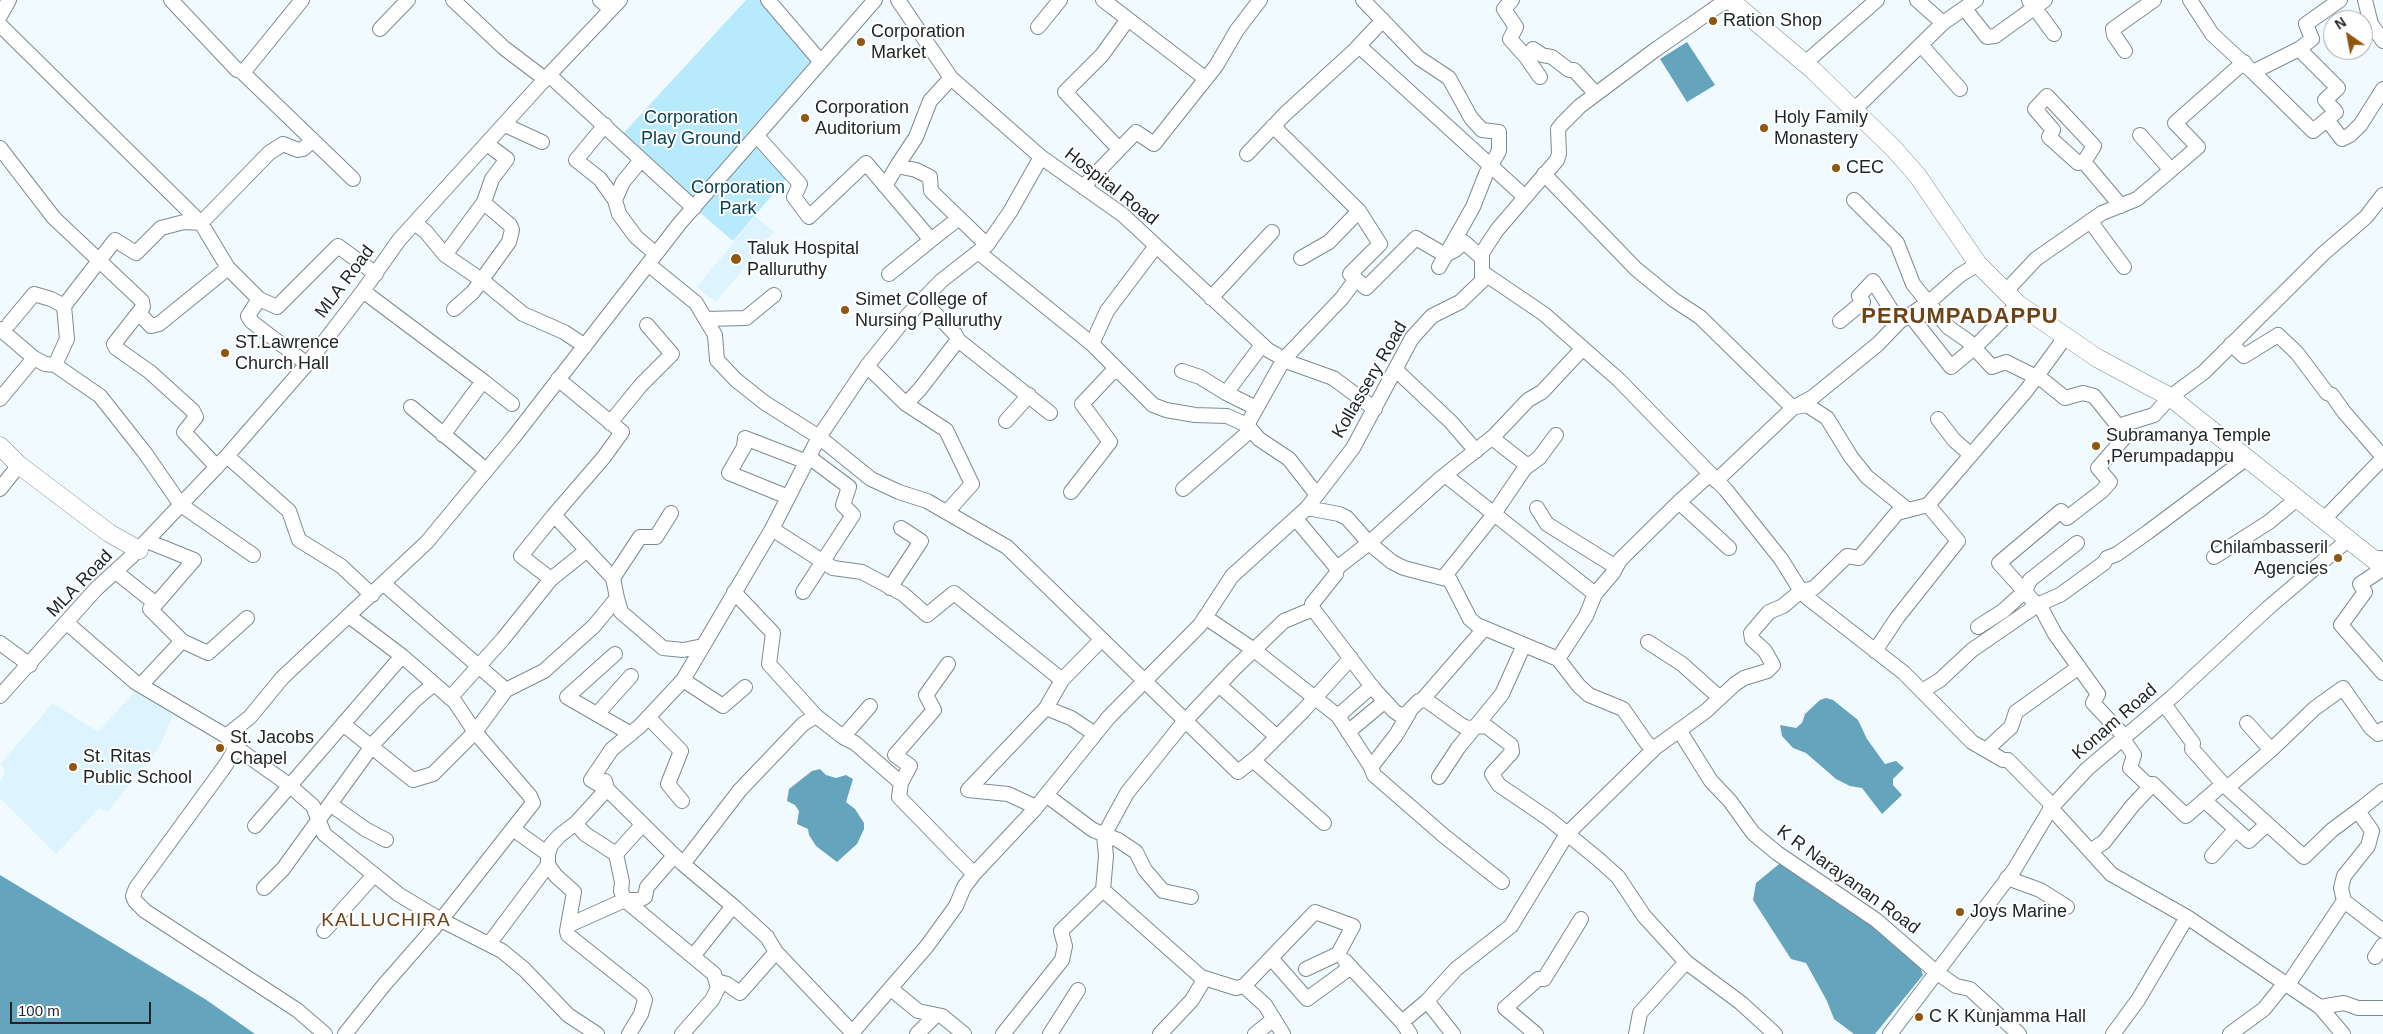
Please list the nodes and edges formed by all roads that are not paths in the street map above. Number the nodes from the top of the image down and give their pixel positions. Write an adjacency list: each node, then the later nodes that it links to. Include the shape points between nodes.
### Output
1 (9, 0): 25 (street)
2 (171, 0): 42 (street)
3 (302, 0): 42 (street)
4 (408, 0): 31 (street)
5 (453, 0): 43 (street, via 504,48)
6 (600, 0): 23 (street)
7 (768, 0): 39 (street)
8 (875, 0): 39 (street)
9 (898, 0): 45 (street, Hospital Road)
10 (1060, 0): 30 (street)
11 (1103, 0): 26 (street)
12 (1260, 0): 46 (street)
13 (1363, 0): 27 (street)
14 (1512, 0): 38 (street, via 1504,9 1516,27 1510,39)
15 (1731, 0): 40 (main road); 49 (street, Kollassery Road, via 1678,33)
16 (1877, 0): 40 (street)
17 (1917, 0): 28 (street)
18 (2154, 0): 37 (street, via 2113,29)
19 (2190, 0): 41 (street, via 2212,34)
20 (2340, 0): 36 (street, via 2306,24 2312,39)
21 (2365, 0): 33 (street, via 2371,24)
22 (2036, 3): 24 (street, via 1995,36 1987,37); 32 (street)
23 (616, 5): 43 (street, MLA Road)
24 (1971, 5): 28 (street)
25 (0, 16)
26 (1128, 19): 46 (street); 61 (street, via 1102,55 1065,92)
27 (1383, 20): 35 (street); 67 (street, via 1420,58 1449,78 1471,118 1482,130 1499,132 1499,151)
28 (1943, 23): 34 (street)
29 (0, 25): 84 (street)
30 (1038, 27)
31 (380, 29)
32 (2054, 34)
33 (2383, 41)
34 (1921, 45): 47 (street); 50 (street)
35 (1359, 46): 54 (street); 67 (street)
36 (2299, 49): 41 (street); 51 (street, via 2338,88 2325,100 2336,112)
37 (2125, 51)
38 (1526, 57): 44 (street); 49 (street, via 1533,49 1542,56 1552,57 1569,70 1574,70)
39 (821, 62): 56 (street)
40 (1805, 63): 50 (main road)
41 (2249, 67): 51 (street, via 2313,131); 68 (street, via 2175,123 2198,147)
42 (241, 71): 57 (street)
43 (547, 77): 52 (street, MLA Road); 53 (street)
44 (1540, 77)
45 (951, 78): 63 (street, Hospital Road); 66 (street, via 930,101 916,137)
46 (1206, 79): 61 (street, via 1154,144 1136,132)
47 (1960, 89)
48 (2383, 89): 51 (street, via 2361,124 2350,135 2342,139)
49 (1596, 94): 69 (street, Kollassery Road, via 1558,129 1559,154)
50 (1854, 110): 94 (main road, via 1917,175)
51 (2328, 120)
52 (505, 125): 58 (street); 59 (street, MLA Road)
53 (605, 125): 64 (street); 75 (street, via 576,160 600,179)
54 (1273, 126): 62 (street); 80 (street)
55 (2140, 135): 68 (street)
56 (757, 136): 71 (street, via 800,184 794,197 809,217 866,163); 79 (street)
57 (313, 140): 70 (street); 84 (street, via 303,149 283,144 269,153)
58 (542, 142)
59 (487, 144): 77 (street, via 506,159 492,179); 83 (street, MLA Road)
60 (0, 148): 92 (street, via 54,218)
61 (1119, 149): 72 (street)
62 (1247, 154)
63 (1041, 157): 72 (street, Hospital Road); 88 (street, via 1010,212)
64 (642, 160): 75 (street, via 623,182); 79 (street)
65 (2084, 162): 65 (street, via 2078,164 2049,137 2053,130 2035,109 2046,96 2094,146); 78 (street)
66 (897, 166): 71 (street); 81 (street, via 930,176 931,191)
67 (1491, 166): 74 (street); 93 (street, via 1473,207)
68 (2171, 170): 78 (street, via 2137,199)
69 (1544, 174): 74 (street, Kollassery Road); 145 (street, via 1636,269 1700,317)
70 (353, 179)
71 (885, 186): 86 (street)
72 (1083, 187): 87 (street, Hospital Road, via 1123,215)
73 (2383, 195): 121 (street, via 2366,217 2324,253)
74 (1525, 197): 95 (street, Kollassery Road, via 1482,253)
75 (615, 200): 91 (street, via 619,214)
76 (1854, 200): 108 (street, via 1897,243 1913,284)
77 (484, 203): 89 (street); 100 (street, via 512,230 509,242)
78 (2121, 206): 82 (street)
79 (694, 208): 91 (street)
80 (1359, 211): 90 (street, via 1329,242); 101 (street, via 1380,244 1350,274)
81 (959, 218): 86 (street); 88 (street)
82 (2090, 221): 96 (street); 103 (street, via 2036,260)
83 (415, 223): 89 (street); 98 (street, MLA Road)
84 (201, 224): 92 (street, via 184,222 161,228 136,253 115,240); 97 (street)
85 (1272, 232): 105 (street)
86 (931, 240): 99 (street)
87 (1156, 246): 105 (street, Hospital Road); 120 (street, via 1108,312)
88 (983, 248): 107 (street); 120 (street)
89 (445, 255): 100 (street)
90 (1301, 258)
91 (652, 259): 114 (street, via 696,303); 123 (street)
92 (100, 260): 110 (street); 112 (street, via 142,302)
93 (1442, 261): 95 (street, via 1464,242); 101 (street, via 1416,238 1366,288)
94 (1978, 264): 103 (main road); 108 (street)
95 (1482, 265): 124 (street); 132 (street, Kollassery Road, via 1482,281 1460,302 1432,316 1412,338)
96 (2124, 267)
97 (228, 268): 106 (street); 112 (street, via 159,324 151,326)
98 (376, 274): 102 (street, MLA Road); 106 (street, via 338,246 277,307)
99 (889, 274)
100 (480, 279): 111 (street, via 473,292); 123 (street, via 523,314 564,332)
101 (1356, 279): 127 (street)
102 (363, 291): 128 (street, MLA Road); 136 (street)
103 (2004, 292): 109 (main road)
104 (774, 295): 114 (street, via 746,318)
105 (1211, 298): 122 (street, Hospital Road)
106 (259, 299): 128 (street, via 248,316 252,322)
107 (923, 301): 119 (street); 130 (street)
108 (1928, 303): 113 (street); 125 (street, via 1948,328)
109 (2018, 304): 118 (main road); 125 (street)
110 (64, 306): 117 (street, via 34,294); 129 (street, via 67,339)
111 (454, 309)
112 (139, 313): 166 (street, via 114,344 116,348 150,372 193,411 196,417 184,432)
113 (1904, 318): 115 (street, via 1873,281 1859,296 1863,302); 125 (street, via 1951,367); 145 (street, via 1863,355)
114 (706, 319): 155 (street, via 715,335 717,360 730,374 765,403)
115 (1840, 321)
116 (647, 325): 150 (street, via 672,354)
117 (4, 326): 126 (street)
118 (2066, 336): 134 (street); 139 (main road, via 2097,358)
119 (958, 340): 138 (street); 142 (street)
120 (1092, 344): 131 (street)
121 (2232, 344): 139 (street, via 2204,372); 161 (street, via 2244,356 2278,335)
122 (1262, 345): 127 (street, Hospital Road); 137 (street)
123 (584, 346): 135 (street)
124 (1583, 348): 156 (street); 169 (street, via 1619,380)
125 (1974, 348): 134 (street, via 1992,367 2006,362)
126 (34, 358): 129 (street); 140 (street)
127 (1284, 359): 144 (street); 146 (street, Hospital Road, via 1333,378)
128 (306, 364): 160 (street, MLA Road)
129 (55, 365): 177 (street, via 100,396)
130 (867, 366): 142 (street); 155 (street)
131 (1116, 368): 152 (street, via 1153,405 1196,415 1227,416); 172 (street, via 1082,404 1110,442)
132 (1396, 370): 146 (street, Kollassery Road); 158 (street)
133 (1182, 371): 137 (street, via 1200,377)
134 (2034, 378): 151 (street, via 2044,381 2065,398 2083,393 2094,396); 159 (street)
135 (558, 379): 150 (street); 167 (street)
136 (483, 381): 141 (street); 153 (street)
137 (1226, 393): 144 (street)
138 (1028, 395): 147 (street); 149 (street)
139 (2170, 397): 151 (street, via 2154,415); 162 (main road)
140 (0, 399)
141 (512, 404)
142 (906, 404): 182 (street, via 946,430 972,484)
143 (410, 407): 153 (street)
144 (1256, 408): 152 (street)
145 (1793, 408): 169 (street); 181 (street, via 1807,405 1827,418 1867,477)
146 (1375, 409): 173 (street, Kollassery Road, via 1353,448)
147 (1050, 413)
148 (1938, 419): 159 (street)
149 (1006, 421)
150 (610, 423): 185 (street, via 622,432)
151 (2118, 426): 209 (street, via 2125,437 2098,468 2110,482 2106,487 2067,518 2061,511 1999,563)
152 (1249, 427): 171 (street); 173 (street, via 1289,459)
153 (443, 435): 167 (street)
154 (1556, 435): 165 (street, via 1539,458)
155 (819, 437): 163 (street); 182 (street, via 871,479)
156 (1492, 438): 158 (street); 165 (street)
157 (0, 446): 164 (main road)
158 (1476, 450): 168 (street)
159 (1971, 455): 178 (street)
160 (227, 456): 166 (street, MLA Road); 213 (street, via 289,511 299,540 341,566)
161 (2383, 457): 187 (street)
162 (2247, 458): 175 (main road); 216 (street, via 2060,595)
163 (808, 459): 174 (street); 174 (street, via 744,438 744,446 729,473); 198 (street, via 849,487 843,505 853,514)
164 (19, 465): 170 (street); 193 (main road, via 109,533)
165 (1528, 466): 184 (street)
166 (217, 468): 177 (street, MLA Road)
167 (486, 470): 206 (street, via 427,542)
168 (1446, 475): 184 (street); 191 (street)
169 (1713, 477): 176 (street); 208 (street, via 1781,559)
170 (0, 489)
171 (1183, 489)
172 (1071, 492)
173 (1317, 495): 179 (street, Kollassery Road)
174 (788, 497): 189 (street)
175 (2298, 498): 187 (main road); 197 (street, via 2269,522)
176 (1679, 502): 194 (street); 200 (street)
177 (181, 505): 193 (street, MLA Road); 196 (street)
178 (1928, 505): 181 (street); 231 (street, via 1958,541)
179 (1307, 508): 186 (street, Kollassery Road); 191 (street, via 1347,518)
180 (1537, 508): 200 (street, via 1547,524)
181 (1908, 510): 208 (street, via 1897,513 1859,558 1847,556 1814,588)
182 (947, 512): 224 (street, via 1008,547)
183 (672, 513): 204 (street, via 656,537 640,537)
184 (1494, 514): 203 (street); 212 (street)
185 (554, 515): 195 (street); 205 (street, via 520,556)
186 (1296, 519): 201 (street); 219 (street, Kollassery Road, via 1232,576)
187 (2324, 519): 190 (main road)
188 (901, 528): 207 (street, via 921,541)
189 (772, 529): 198 (street); 210 (street)
190 (2349, 538): 199 (main road); 258 (street, Konam Road)
191 (1369, 543): 201 (street); 203 (street, via 1404,568)
192 (2077, 543): 209 (street, via 2030,580)
193 (143, 545): 202 (street, MLA Road); 215 (street, via 194,560)
194 (1729, 548)
195 (586, 551): 204 (street); 205 (street)
196 (253, 555)
197 (2214, 556)
198 (824, 562): 207 (street, via 833,568 862,572); 211 (street)
199 (2381, 562): 240 (street, via 2378,572 2360,584 2365,592 2342,625)
200 (1616, 567): 212 (street)
201 (1337, 568): 217 (street, via 1312,604)
202 (116, 572): 215 (street); 221 (street, MLA Road)
203 (1444, 577): 223 (street, via 1454,584 1470,619)
204 (613, 578): 214 (street)
205 (551, 579): 238 (street)
206 (384, 584): 213 (street); 238 (street)
207 (890, 588): 243 (street, via 903,594 927,615 954,593)
208 (1801, 591): 231 (street); 255 (street, via 1783,606 1769,612 1751,633 1752,639 1773,665 1767,671 1744,678)
209 (2025, 591): 216 (street); 222 (street)
210 (734, 592): 229 (street); 263 (street, via 773,633 769,664)
211 (803, 592)
212 (1595, 594): 233 (street, via 1586,616)
213 (372, 595): 218 (street)
214 (617, 598): 229 (street, via 621,612 663,648 683,650); 250 (street, via 594,626 544,671)
215 (156, 604): 225 (street, via 150,609)
216 (2039, 604): 239 (street); 251 (street, via 1972,650 1940,680)
217 (1313, 609): 230 (street, via 1284,621); 235 (street)
218 (349, 616): 234 (street); 279 (street, via 282,678)
219 (1205, 617): 230 (street); 244 (street, Kollassery Road)
220 (247, 618): 225 (street, via 208,653)
221 (68, 623): 236 (street, MLA Road); 246 (street)
222 (1978, 627)
223 (1483, 630): 228 (street); 256 (street)
224 (1101, 640): 243 (street); 244 (street)
225 (182, 641): 246 (street)
226 (1648, 642): 255 (street, via 1682,664)
227 (0, 643): 236 (street)
228 (1524, 645): 233 (street); 269 (street, via 1502,694)
229 (703, 646): 242 (street)
230 (1254, 650): 247 (street); 254 (street)
231 (1875, 651): 251 (street)
232 (615, 654): 262 (street, via 566,696)
233 (1561, 654): 281 (street, via 1579,686 1589,695 1623,709 1646,742)
234 (402, 656): 245 (street); 268 (street)
235 (1351, 658): 248 (street); 254 (street)
236 (30, 664): 252 (street, MLA Road)
237 (948, 664): 287 (street, via 926,695 934,710 895,754 910,766)
238 (478, 665): 250 (street); 253 (street)
239 (2079, 667): 278 (street, via 2098,694 2093,703); 282 (street, via 2016,712 2011,727)
240 (2383, 673)
241 (631, 676): 262 (street)
242 (683, 680): 249 (street, via 723,706); 265 (street)
243 (1062, 680): 260 (street)
244 (1144, 682): 266 (street); 274 (street, Kollassery Road)
245 (434, 684): 253 (street); 280 (street, via 414,700)
246 (141, 685): 279 (street)
247 (1220, 685): 266 (street); 277 (street)
248 (1372, 686): 257 (street); 264 (street)
249 (745, 687)
250 (506, 690): 271 (street)
251 (1922, 691): 282 (street, via 1972,742)
252 (0, 696)
253 (450, 698): 271 (street)
254 (1314, 698): 264 (street); 277 (street)
255 (1720, 698): 270 (street)
256 (1423, 699): 261 (street); 269 (street, via 1461,725)
257 (1385, 701): 261 (street, via 1397,713); 272 (street)
258 (2164, 704): 278 (street, Konam Road); 290 (street, via 2193,744 2192,750)
259 (870, 706): 276 (street)
260 (1046, 708): 274 (street, via 1071,718); 297 (street, via 968,790 1008,794)
261 (1409, 713): 285 (street)
262 (596, 714): 273 (street)
263 (816, 716): 276 (street); 317 (street, via 803,724)
264 (1338, 716): 272 (street)
265 (648, 718): 273 (street); 295 (street, via 681,751 668,784)
266 (1184, 722): 284 (street, via 1238,772); 309 (street, via 1127,793)
267 (2247, 723): 283 (street)
268 (344, 724): 280 (street); 289 (street)
269 (1476, 727): 286 (street); 308 (street, via 1486,726 1513,749 1492,774 1499,786)
270 (1679, 730): 281 (street); 345 (street, K R Narayanan Road, via 1711,781 1753,833 1876,920)
271 (475, 732): 280 (street, via 433,774 413,780); 306 (street, via 533,803)
272 (1348, 732): 285 (street)
273 (631, 734): 291 (street, via 612,749 591,780)
274 (1095, 734): 293 (street, Kollassery Road)
275 (2381, 734): 283 (street, via 2371,728 2343,688 2315,708)
276 (843, 737): 287 (street, via 855,743)
277 (1277, 737): 284 (street)
278 (2124, 738): 288 (street, via 2134,755 2130,768 2147,784); 299 (street, Konam Road, via 2087,769)
279 (230, 741): 289 (street); 359 (street, via 233,754 133,896 145,911 296,1010)
280 (372, 746): 296 (street)
281 (1656, 747): 308 (street)
282 (1986, 750): 299 (street, via 2008,760 2049,802)
283 (2271, 750): 290 (street)
284 (1253, 760): 302 (street)
285 (1371, 767): 321 (street, via 1374,775)
286 (1439, 777)
287 (901, 783): 318 (street, via 899,796)
288 (2153, 784): 294 (street, via 2186,816); 313 (street, via 2104,842)
289 (289, 785): 300 (street, via 313,806); 305 (street)
290 (2225, 786): 294 (street); 303 (street)
291 (607, 789): 301 (street); 304 (street)
292 (2383, 792): 298 (street)
293 (1046, 794): 297 (street, Kollassery Road); 309 (street)
294 (2204, 800): 307 (street)
295 (682, 801)
296 (330, 804): 300 (street); 311 (street)
297 (1036, 807): 318 (street, Kollassery Road)
298 (2363, 807): 303 (street, via 2304,857); 312 (street, via 2358,811 2372,831)
299 (2051, 808): 313 (street); 320 (street, Konam Road)
300 (319, 821): 319 (street, via 324,834); 322 (street, via 283,869)
301 (577, 822): 314 (street, via 585,834); 316 (street, via 559,836)
302 (1324, 822)
303 (2267, 824): 307 (street, via 2249,841)
304 (642, 825): 314 (street); 317 (street)
305 (255, 826)
306 (514, 829): 316 (street); 331 (street)
307 (2235, 830): 315 (street)
308 (1567, 834): 342 (street, via 1618,877 1648,921); 352 (street, via 1511,926 1456,969)
309 (1104, 835): 323 (street); 324 (street, via 1136,852 1145,870 1163,891)
310 (2383, 839): 312 (street)
311 (386, 840)
312 (2368, 846): 326 (street, via 2344,876 2341,888)
313 (2090, 851): 329 (street, via 2111,874)
314 (616, 854): 325 (street)
315 (2212, 856)
316 (548, 859): 332 (street, via 556,876 574,892); 335 (street)
317 (678, 860): 325 (street, via 647,887 645,897); 327 (street)
318 (974, 874): 350 (street, Kollassery Road, via 956,906)
319 (374, 875): 331 (street); 334 (street)
320 (2007, 878): 328 (street, via 2040,890); 345 (street, Konam Road)
321 (1502, 882)
322 (264, 888)
323 (1103, 890): 346 (street); 366 (street, via 1061,931 1065,946 1062,960)
324 (1191, 897)
325 (625, 900): 332 (street); 339 (street)
326 (2344, 901): 333 (street); 348 (street)
327 (733, 906): 337 (street, via 767,937); 339 (street)
328 (2067, 907)
329 (2187, 917): 348 (street, via 2226,941); 377 (street, via 2138,1000)
330 (1581, 919): 372 (street, via 1544,979 1538,979 1505,1008)
331 (441, 920): 335 (street); 360 (street)
332 (569, 925): 362 (street, via 568,935 642,994 645,1004)
333 (2383, 931)
334 (324, 932)
335 (489, 944): 361 (street, via 525,970 568,1015)
336 (2383, 945): 340 (street)
337 (776, 952): 347 (street, via 740,993); 358 (street)
338 (1338, 954): 341 (street, via 1354,926 1315,912); 343 (street); 344 (street)
339 (694, 955): 347 (street, via 714,974)
340 (2375, 957)
341 (1271, 958): 343 (street, via 1307,1000); 349 (street)
342 (1686, 962): 373 (street, via 1640,1012); 374 (street)
343 (1351, 967): 357 (street)
344 (1306, 969)
345 (1938, 969): 375 (street, Konam Road); 376 (street, K R Narayanan Road, via 1956,986 1970,989)
346 (1205, 978): 349 (street, via 1236,988); 368 (street, via 1192,1000)
347 (716, 981): 363 (street, via 718,988 712,1000)
348 (2285, 985): 353 (street); 378 (street, via 2264,1009)
349 (1244, 986): 356 (street, via 1265,1005)
350 (892, 989): 355 (street, via 918,1010); 358 (street, Kollassery Road)
351 (1078, 990): 367 (street)
352 (1427, 1001): 357 (street); 371 (street)
353 (2320, 1007): 354 (street, via 2344,1003 2358,1008); 379 (street)
354 (2383, 1008)
355 (936, 1015): 364 (street); 365 (street, via 942,1016)
356 (1274, 1019): 369 (street); 370 (street)
357 (1406, 1028)
358 (851, 1033)
359 (325, 1034)
360 (345, 1034)
361 (597, 1034)
362 (629, 1034)
363 (682, 1034)
364 (917, 1034)
365 (964, 1034)
366 (1003, 1034)
367 (1050, 1034)
368 (1160, 1034)
369 (1255, 1034)
370 (1283, 1034)
371 (1453, 1034)
372 (1536, 1034)
373 (1636, 1034)
374 (1775, 1034)
375 (1890, 1034)
376 (2019, 1034)
377 (2113, 1034)
378 (2230, 1034)
379 (2343, 1034)

